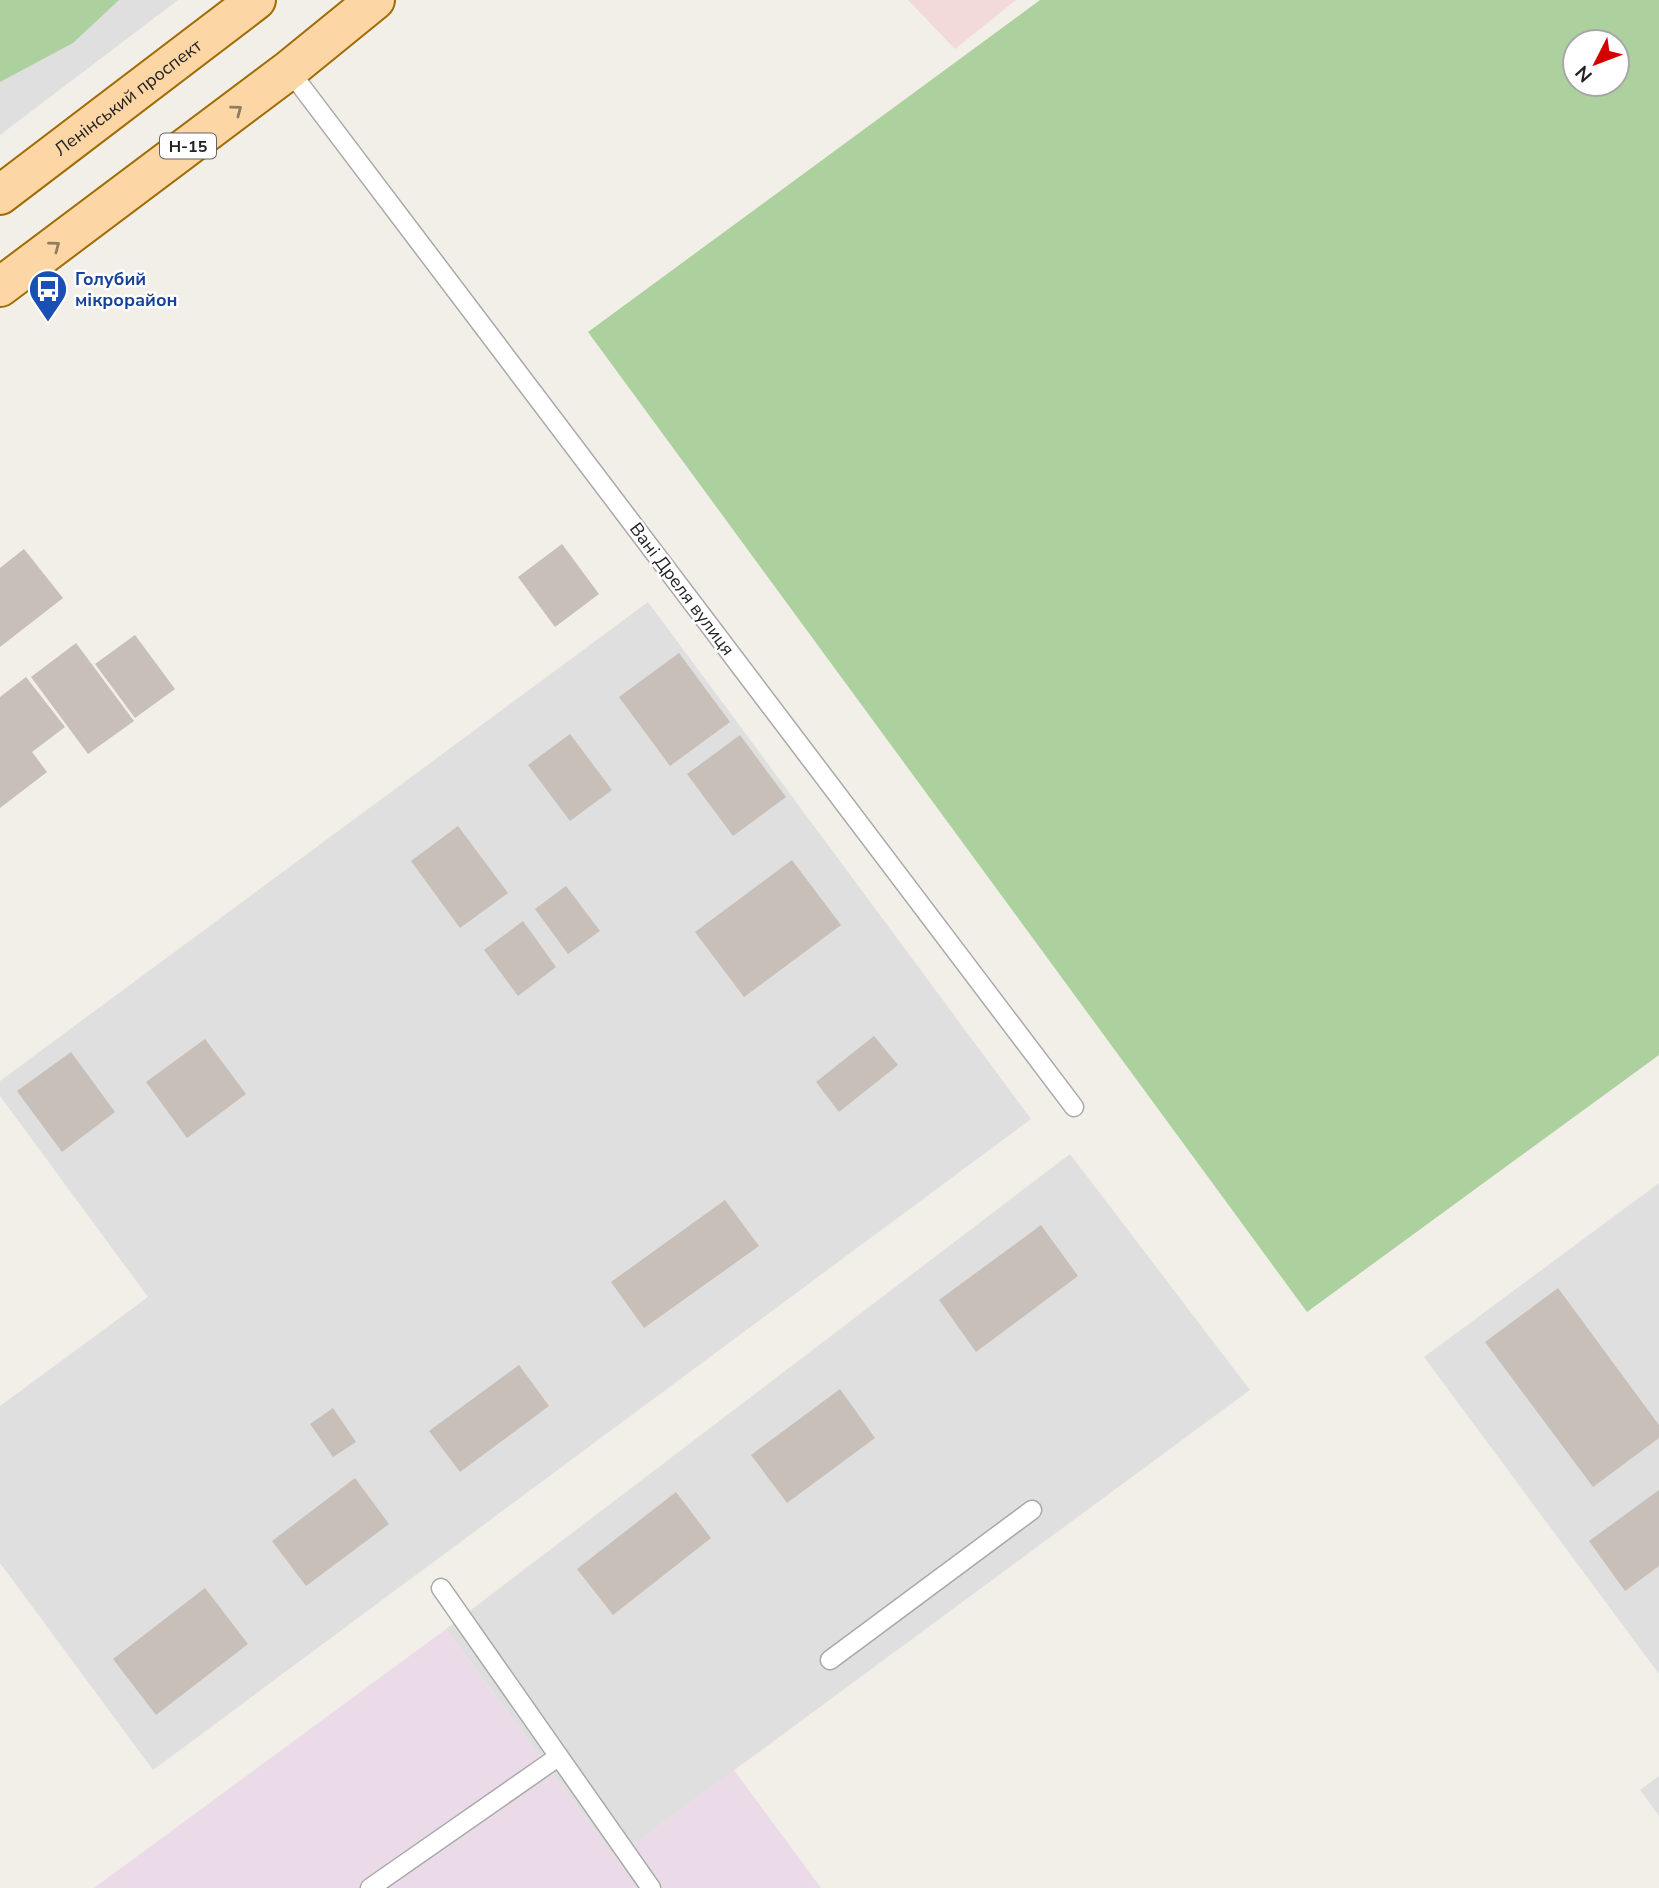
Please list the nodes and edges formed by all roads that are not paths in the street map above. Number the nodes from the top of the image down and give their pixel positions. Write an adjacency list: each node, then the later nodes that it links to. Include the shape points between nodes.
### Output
1 (256, 0): 4 (main road, Ленінський проспект)
2 (374, 0): 3 (main road, Н-15)
3 (289, 70): 5 (main road, Н-15, one-way to 3); 6 (lane, Вані Дреля вулиця)
4 (0, 195)
5 (0, 287)
6 (1074, 1107)
7 (1032, 1510): 9 (lane)
8 (441, 1588): 10 (lane)
9 (830, 1660)
10 (558, 1757): 11 (lane); 12 (lane)
11 (370, 1888)
12 (651, 1888)

